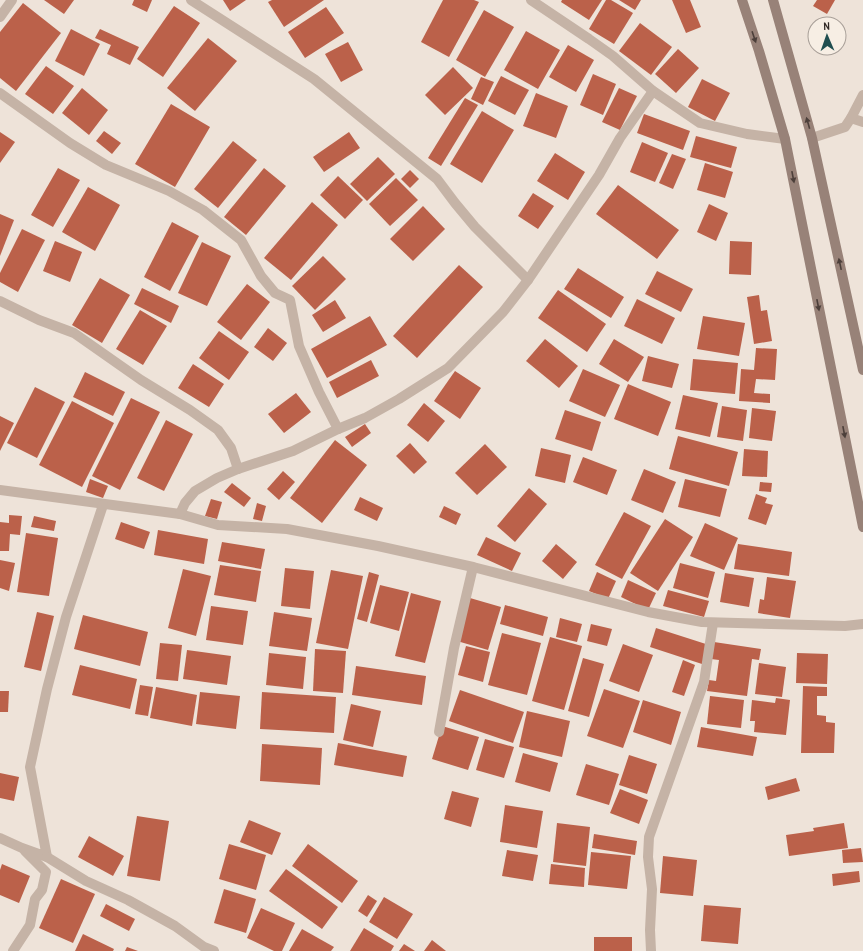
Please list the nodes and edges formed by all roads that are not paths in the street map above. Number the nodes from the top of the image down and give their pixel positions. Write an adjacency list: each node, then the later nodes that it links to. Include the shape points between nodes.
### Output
1 (12, 0): 6 (street)
2 (191, 0): 14 (street, via 314,79 437,179 475,227)
3 (531, 0): 7 (street, via 613,56)
4 (742, 0): 13 (main road, one-way to 13)
5 (773, 0): 12 (main road, one-way to 5)
6 (0, 17)
7 (653, 91): 13 (street, via 700,123 747,134); 14 (street)
8 (0, 93): 18 (street, via 70,143 106,165 169,191 204,210 241,240 261,276 275,293 290,300 299,346)
9 (863, 95): 10 (street)
10 (852, 118): 11 (street); 12 (street, via 844,127)
11 (863, 122)
12 (812, 138): 16 (main road, one-way to 12)
13 (785, 139): 23 (main road, one-way to 23)
14 (528, 280): 18 (street, via 503,312 448,368 382,409)
15 (0, 301): 19 (street, via 74,333 141,380 190,410 218,430 231,448)
16 (862, 360): 17 (main road)
17 (863, 370)
18 (338, 429): 19 (street, via 293,451)
19 (238, 469): 22 (street, via 195,491)
20 (0, 490): 21 (street)
21 (103, 505): 22 (street); 30 (street, via 66,617 30,767)
22 (180, 514): 24 (street, via 218,525 287,530 378,546)
23 (863, 527)
24 (473, 567): 25 (street, via 648,612); 27 (street, via 454,648)
25 (713, 623): 26 (street, via 845,626); 33 (street, via 704,682 649,837 648,857 652,889)
26 (863, 624)
27 (439, 732)
28 (0, 838): 29 (street)
29 (22, 848): 30 (street); 31 (street, via 46,872 42,890 35,899 30,925)
30 (47, 857): 32 (street, via 86,881 175,926)
31 (13, 951)
32 (214, 951)
33 (651, 951)

